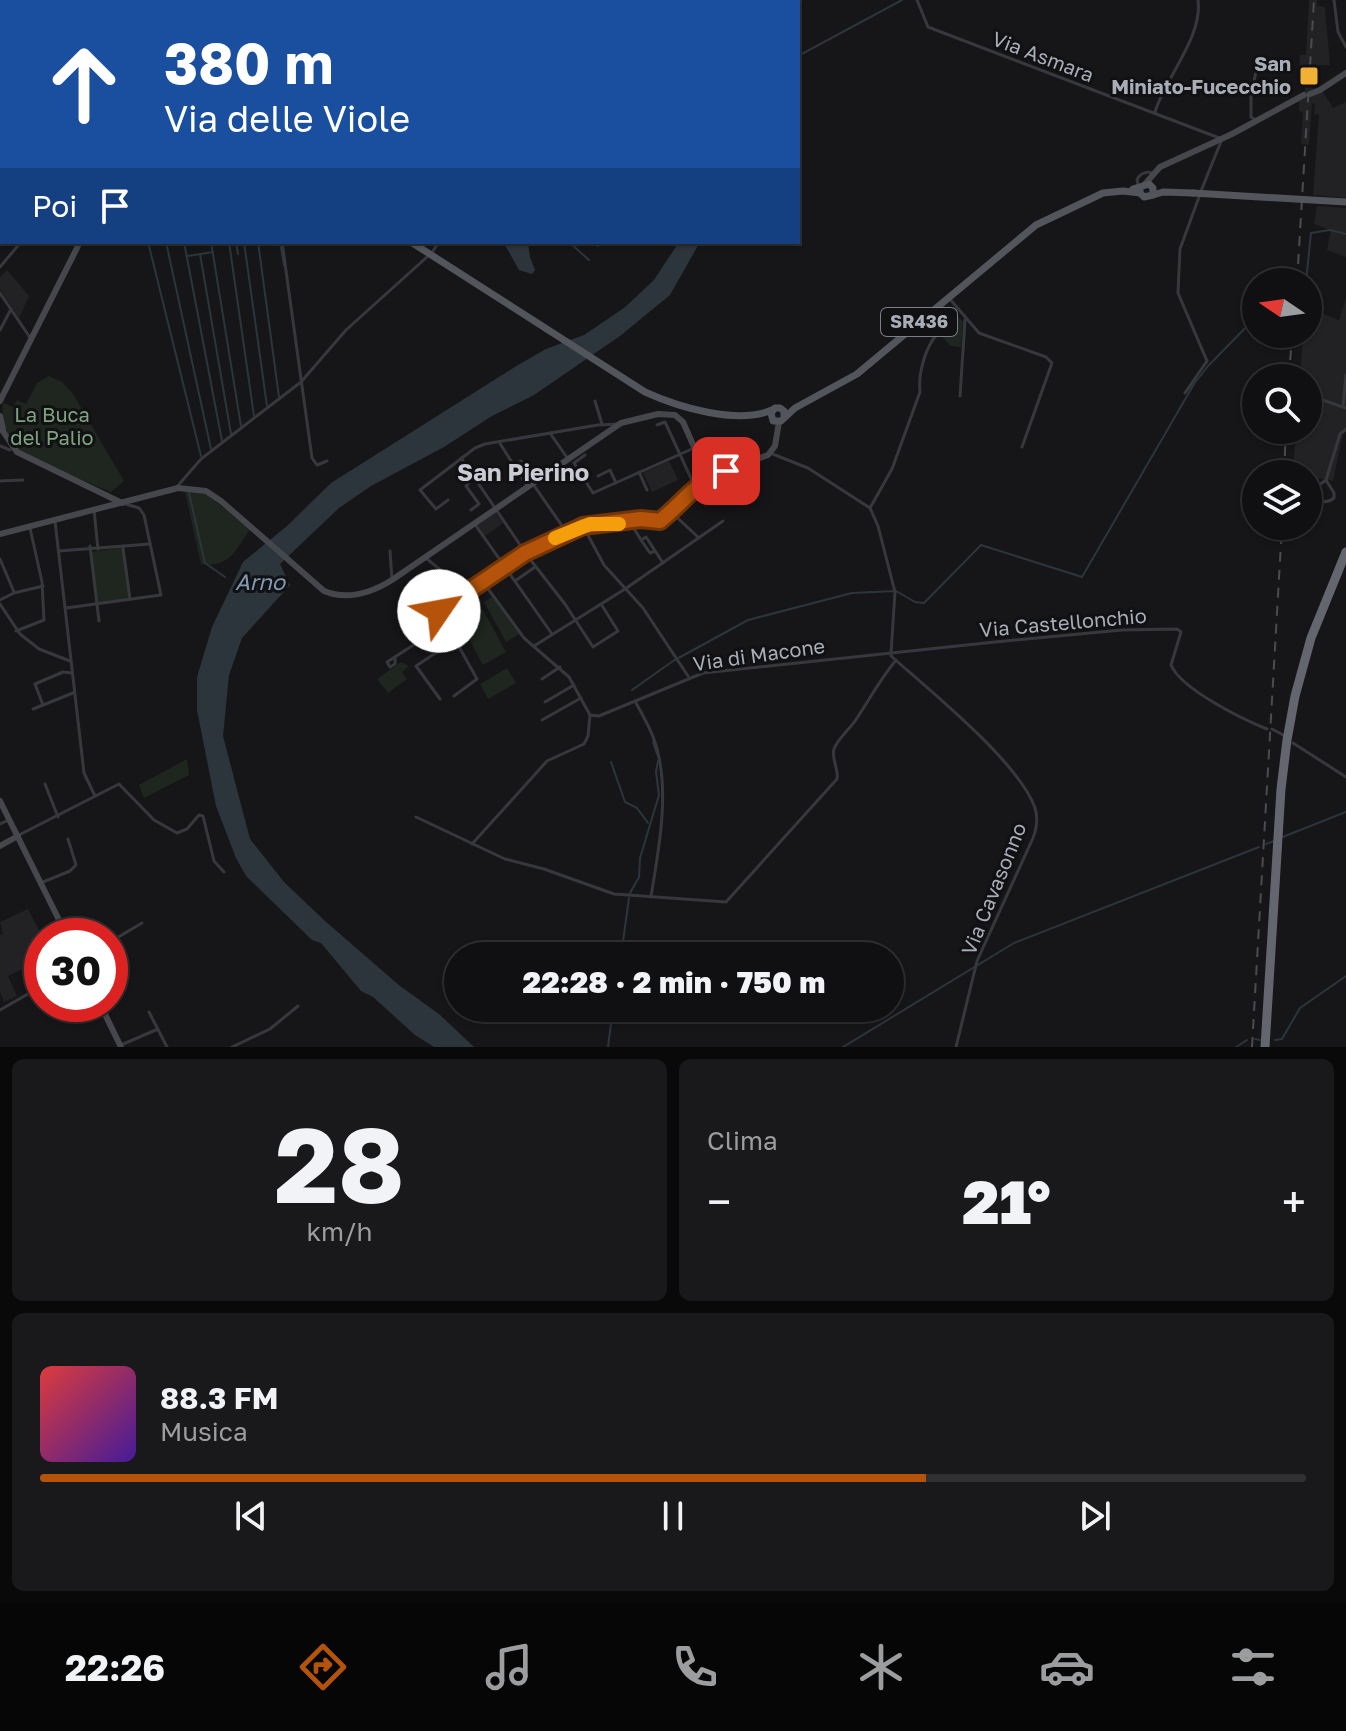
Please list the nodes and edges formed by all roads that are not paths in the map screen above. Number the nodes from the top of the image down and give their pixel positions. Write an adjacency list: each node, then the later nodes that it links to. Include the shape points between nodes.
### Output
1 (917, 0): 7 (street, Via Asmara, via 928,27)
2 (1198, 0): 7 (street, via 1191,34)
3 (1334, 0): 4 (street, via 1338,32)
4 (1346, 47)
5 (1280, 72): 8 (street, via 1257,67)
6 (1346, 73): 8 (street, via 1267,116)
7 (1155, 112): 9 (street, Via Asmara)
8 (1253, 118): 9 (street)
9 (1222, 139): 10 (street); 12 (street)
10 (1152, 174): 11 (street); 11 (street, via 1138,177 1137,183)
11 (1146, 188): 12 (main road, SR436); 23 (main road, SR436, via 1103,193 1036,225)
12 (1198, 194): 13 (main road, SR436, bridge); 31 (street, via 1180,249 1178,293 1210,362)
13 (1346, 202)
14 (19, 244): 21 (street)
15 (78, 244): 28 (street)
16 (282, 244): 30 (street)
17 (414, 244): 38 (main road, via 631,385 700,410)
18 (438, 244): 19 (street)
19 (433, 251)
20 (427, 257): 30 (street, via 346,330)
21 (0, 267)
22 (0, 293): 24 (street)
23 (949, 298): 25 (main road, SR436); 26 (street)
24 (11, 309): 27 (street); 28 (street)
25 (932, 312): 38 (main road, SR436, via 857,374); 71 (street, via 927,322 937,334 927,348 920,392 889,477)
26 (965, 319): 32 (street); 47 (street, via 979,333 1052,363)
27 (0, 330)
28 (31, 339): 34 (street)
29 (1346, 375): 36 (street)
30 (301, 382): 55 (street, via 312,458 317,465); 67 (street, via 201,459)
31 (1185, 393)
32 (960, 396)
33 (1322, 400): 36 (street)
34 (0, 401)
35 (595, 401): 39 (street)
36 (1344, 408)
37 (0, 416): 43 (street)
38 (777, 416): 50 (street)
39 (602, 424): 40 (street); 44 (street)
40 (619, 424): 48 (street, via 670,413 682,421); 54 (street)
41 (657, 425): 51 (street, via 665,422)
42 (1346, 429): 62 (street)
43 (2, 430): 70 (street, via 17,452)
44 (550, 433): 45 (street); 54 (street)
45 (499, 442): 53 (street); 56 (street)
46 (0, 446): 49 (street)
47 (1022, 447)
48 (694, 448): 51 (street); 60 (street)
49 (10, 450)
50 (770, 453): 60 (street); 71 (street, via 808,468)
51 (680, 454): 57 (street); 66 (street)
52 (585, 455): 64 (street, via 574,463 594,495)
53 (461, 458): 59 (street); 69 (street, via 420,490 436,509)
54 (568, 459): 65 (street)
55 (327, 461)
56 (514, 465): 65 (street); 65 (street, via 521,461)
57 (639, 472): 64 (street); 68 (street)
58 (598, 476): 64 (street, via 610,470)
59 (474, 477): 72 (street); 73 (street, via 466,486 479,504)
60 (709, 477): 66 (street)
61 (23, 480): 63 (street)
62 (1326, 480): 62 (street, via 1334,493 1330,502 1311,494)
63 (0, 481)
64 (616, 483)
65 (532, 484): 72 (street); 82 (street)
66 (695, 487): 75 (street)
67 (174, 489): 70 (street); 100 (street, via 192,487 221,501 327,592 353,595)
68 (647, 490)
69 (448, 500)
70 (122, 503): 74 (street); 85 (street, via 141,510)
71 (870, 508): 120 (street, via 895,591)
72 (496, 509): 79 (street); 92 (street)
73 (471, 510)
74 (91, 511): 76 (street); 88 (street)
75 (670, 511): 78 (street, via 660,521); 84 (street)
76 (55, 520): 81 (street); 89 (street)
77 (723, 521): 84 (street)
78 (630, 522): 80 (street); 96 (street)
79 (474, 523): 93 (street); 97 (street)
80 (583, 526): 82 (street); 105 (street, via 604,565)
81 (29, 527): 83 (street); 104 (street)
82 (567, 533): 92 (street)
83 (0, 534)
84 (699, 538): 96 (street)
85 (150, 544): 87 (street); 108 (street, via 161,595)
86 (90, 546): 88 (street); 89 (street); 110 (street)
87 (123, 547): 88 (street); 108 (street)
88 (98, 549)
89 (59, 551): 112 (street)
90 (390, 551): 100 (street)
91 (1346, 552): 145 (highway, via 1317,621 1295,696)
92 (525, 553): 97 (street); 98 (street)
93 (425, 558): 100 (street); 102 (street)
94 (0, 559): 99 (street)
95 (1346, 561): 145 (highway, via 1301,688)
96 (663, 563): 105 (street)
97 (504, 566): 101 (street); 103 (street)
98 (535, 567): 101 (street); 113 (street)
99 (2, 572): 107 (street)
100 (392, 580)
101 (515, 581): 117 (street)
102 (464, 582): 103 (street); 106 (street)
103 (483, 582): 106 (street); 119 (street)
104 (43, 586): 107 (street); 116 (street, via 44,620)
105 (625, 589): 111 (street); 126 (street)
106 (470, 591): 115 (street, via 439,611)
107 (14, 593): 109 (street)
108 (130, 599): 110 (street)
109 (0, 602): 116 (street)
110 (97, 604): 112 (street); 114 (street)
111 (601, 604): 113 (street); 113 (street, via 618,631 593,647)
112 (66, 608): 123 (street)
113 (575, 620): 117 (street)
114 (99, 621)
115 (446, 624): 118 (street); 121 (street)
116 (16, 631): 123 (street, via 39,649)
117 (552, 634): 119 (street)
118 (455, 640): 130 (street, via 477,679); 132 (street, via 416,666)
119 (534, 646): 124 (street)
120 (891, 653): 122 (street, Via Cavasonno); 126 (street, Via di Macone); 139 (street, Via Castellonchio, via 1177,629 1181,632 1171,665 1176,675 1226,708)
121 (395, 657)
122 (896, 660): 156 (street, via 835,746 837,779 732,896 722,902); 169 (street, Via Cavasonno, via 1005,762 1035,809 1033,838 977,961)
123 (70, 661): 125 (street)
124 (560, 667): 127 (street); 128 (street)
125 (72, 673): 129 (street); 135 (street, via 35,684)
126 (688, 677): 133 (street, Via di Macone)
127 (542, 679)
128 (574, 685): 131 (street); 134 (street)
129 (73, 693): 135 (street); 143 (street, via 84,773)
130 (454, 696)
131 (581, 698): 137 (street); 138 (street)
132 (440, 699)
133 (635, 701): 137 (street, Via di Macone); 156 (street, via 654,737 661,766)
134 (545, 702)
135 (43, 705): 136 (street)
136 (33, 709)
137 (590, 715): 152 (street, via 584,744 547,761)
138 (542, 720)
139 (1285, 736)
140 (1293, 743): 141 (street)
141 (1346, 777)
142 (45, 784): 146 (street)
143 (95, 796): 146 (street); 154 (street, via 120,785 154,820 177,833 203,816 214,861)
144 (0, 801): 148 (street)
145 (1281, 814): 170 (highway)
146 (58, 817): 150 (street)
147 (416, 817): 152 (street)
148 (9, 820): 149 (street); 150 (street)
149 (0, 824)
150 (18, 836): 153 (street); 155 (street)
151 (68, 839): 155 (street, via 76,865)
152 (472, 844): 156 (street, via 614,894)
153 (0, 846)
154 (224, 872)
155 (41, 883): 157 (street)
156 (651, 897)
157 (58, 918)
158 (142, 923): 159 (street)
159 (128, 931)
160 (24, 996): 162 (street)
161 (298, 1006): 168 (street, via 270,1029)
162 (0, 1010)
163 (149, 1012): 165 (street)
164 (111, 1022): 166 (street)
165 (158, 1029): 166 (street); 167 (street)
166 (124, 1045)
167 (167, 1047)
168 (232, 1047)
169 (956, 1047)
170 (1267, 1047)

